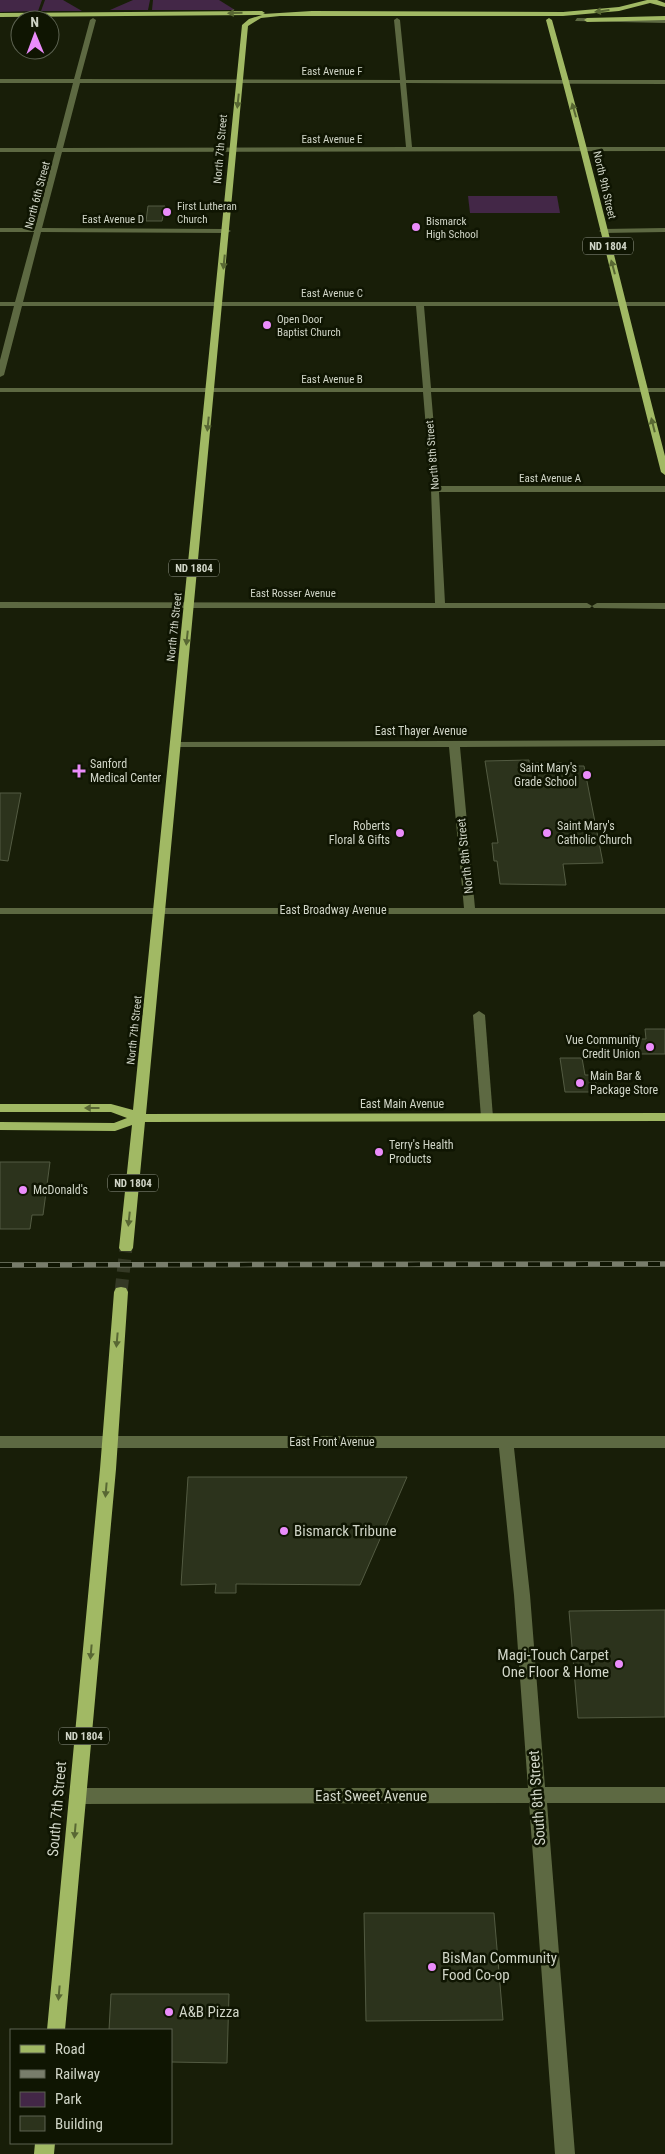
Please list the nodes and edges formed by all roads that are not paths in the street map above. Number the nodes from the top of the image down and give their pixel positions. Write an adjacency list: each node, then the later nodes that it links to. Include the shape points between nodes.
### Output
1 (660, 0): 3 (main road)
2 (652, 1): 4 (main road); 6 (main road, one-way to 6, via 592,12)
3 (665, 1)
4 (665, 5)
5 (319, 14): 6 (main road); 7 (main road, one-way to 7); 10 (main road, via 272,15)
6 (503, 14): 12 (main road)
7 (0, 15)
8 (60, 20): 9 (main road)
9 (93, 20): 10 (main road); 16 (street, North 6th Street)
10 (251, 20): 11 (main road); 17 (main road, North 7th Street / ND 1804, via 246,25)
11 (398, 20): 12 (main road); 18 (street)
12 (549, 20): 13 (main road); 19 (main road, North 9th Street / ND 1804)
13 (577, 20): 14 (main road); 14 (street)
14 (665, 20)
15 (0, 81): 16 (street, East Avenue F)
16 (78, 81): 17 (street, East Avenue F); 26 (street, North 6th Street)
17 (240, 81): 18 (street, East Avenue F); 21 (main road, North 7th Street / ND 1804, one-way to 21)
18 (402, 81): 19 (street, East Avenue F); 22 (street)
19 (566, 81): 20 (street, East Avenue F); 23 (main road, North 9th Street / ND 1804, one-way to 19)
20 (665, 82)
21 (233, 149): 22 (street, East Avenue E); 26 (street, East Avenue E); 29 (main road, North 7th Street / ND 1804)
22 (409, 149): 23 (street, East Avenue E)
23 (585, 149): 24 (street, East Avenue E); 31 (main road, North 9th Street / ND 1804)
24 (665, 149)
25 (0, 150): 26 (street, East Avenue E)
26 (59, 150): 28 (street, North 6th Street)
27 (0, 230): 28 (street, East Avenue D)
28 (38, 230): 29 (street, East Avenue D); 33 (street, North 6th Street)
29 (227, 230): 34 (main road, North 7th Street / ND 1804, one-way to 34)
30 (665, 230): 31 (street)
31 (603, 231): 36 (main road, North 9th Street / ND 1804, one-way to 31)
32 (0, 304): 33 (street, East Avenue C)
33 (17, 304): 34 (street, East Avenue C); 38 (street, North 6th Street)
34 (219, 304): 35 (street, East Avenue C); 40 (main road, North 7th Street / ND 1804)
35 (420, 304): 36 (street, East Avenue C); 41 (street, North 8th Street)
36 (623, 304): 37 (street, East Avenue C); 42 (main road, North 9th Street / ND 1804)
37 (665, 304)
38 (0, 375)
39 (0, 390): 40 (street, East Avenue B)
40 (211, 390): 41 (street, East Avenue B); 48 (main road, North 7th Street / ND 1804, one-way to 48)
41 (427, 390): 42 (street, East Avenue B); 45 (street, North 8th Street)
42 (644, 390): 43 (street, East Avenue B); 44 (main road, North 9th Street / ND 1804, one-way to 42)
43 (665, 390)
44 (665, 472)
45 (435, 489): 46 (street, East Avenue A); 49 (street, North 8th Street)
46 (665, 489)
47 (0, 605): 48 (street, East Rosser Avenue)
48 (190, 606): 49 (street, East Rosser Avenue); 55 (main road, North 7th Street / ND 1804, one-way to 55)
49 (440, 606): 50 (street, East Rosser Avenue)
50 (587, 606)
51 (597, 606): 52 (street)
52 (665, 606)
53 (454, 743): 54 (street, East Thayer Avenue); 55 (street, East Thayer Avenue); 57 (street, North 8th Street)
54 (665, 743)
55 (176, 744): 58 (main road, North 7th Street / ND 1804)
56 (0, 910): 58 (street, East Broadway Avenue)
57 (470, 910): 58 (street, East Broadway Avenue); 59 (street, East Broadway Avenue)
58 (160, 911): 64 (main road, North 7th Street / ND 1804)
59 (665, 911)
60 (479, 1015): 62 (street)
61 (0, 1108): 64 (main road, East Main Avenue, one-way to 61, via 111,1108)
62 (487, 1117): 63 (main road, East Main Avenue); 64 (main road, East Main Avenue)
63 (665, 1117)
64 (139, 1118): 65 (main road, East Main Avenue, via 109,1127); 66 (main road, North 7th Street / ND 1804, one-way to 66)
65 (0, 1126)
66 (126, 1248)
67 (121, 1292): 69 (main road, ND 1804, one-way to 69)
68 (0, 1442): 69 (street, East Front Avenue)
69 (109, 1442): 70 (street, East Front Avenue); 73 (main road, South 7th Street / ND 1804, one-way to 73)
70 (506, 1442): 71 (street, East Front Avenue); 74 (street, South 8th Street, via 522,1595)
71 (665, 1442)
72 (665, 1795): 74 (street, East Sweet Avenue)
73 (78, 1796): 74 (street, East Sweet Avenue); 75 (main road, South 7th Street / ND 1804, one-way to 75)
74 (537, 1796): 76 (street, South 8th Street)
75 (56, 2029)
76 (565, 2154)

